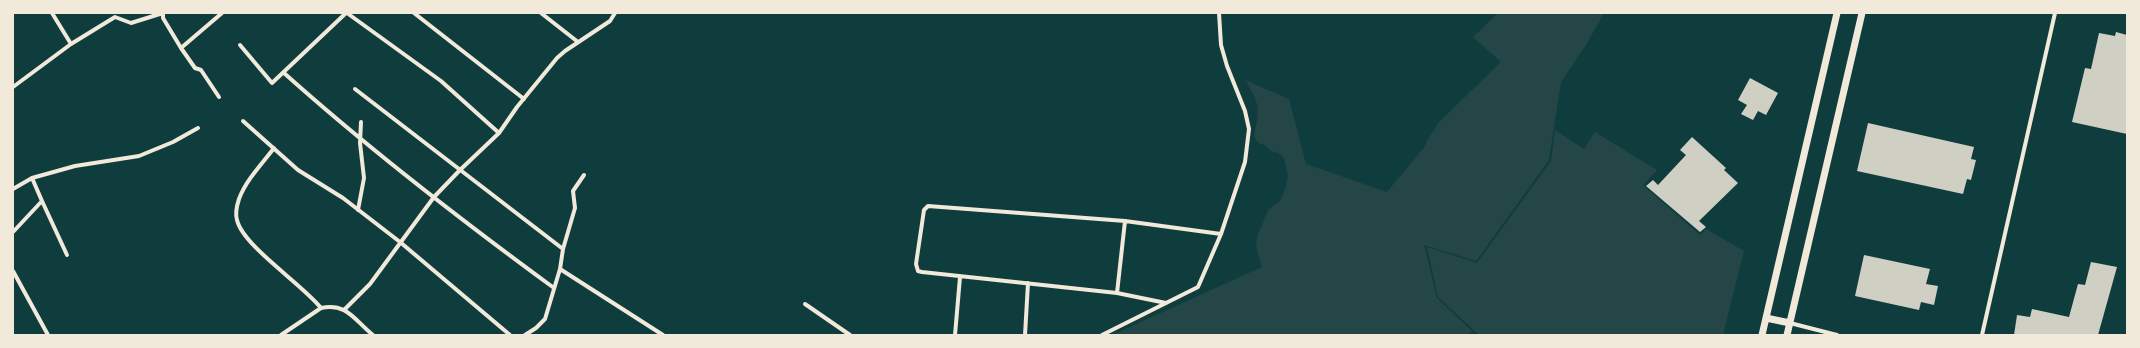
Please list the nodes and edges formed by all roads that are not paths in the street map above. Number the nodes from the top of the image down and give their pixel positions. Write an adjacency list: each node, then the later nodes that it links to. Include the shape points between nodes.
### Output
1 (52, 13): 13 (street)
2 (163, 13): 13 (street, via 131,23 115,17); 15 (street, via 163,18)
3 (222, 13): 15 (street)
4 (346, 13): 16 (street); 24 (street, via 441,81)
5 (414, 13): 20 (street)
6 (541, 13): 12 (street)
7 (615, 13): 12 (street, via 610,21)
8 (1219, 13): 36 (street, via 1221,45 1250,129 1245,162)
9 (1837, 13): 50 (street)
10 (1862, 13): 51 (street)
11 (2055, 13): 65 (street)
12 (578, 42): 20 (street, via 557,58)
13 (71, 44): 17 (street)
14 (240, 45): 16 (street, via 270,82 275,82)
15 (181, 48): 19 (street, via 195,68 201,70)
16 (284, 74): 25 (street)
17 (13, 87)
18 (355, 89): 27 (street)
19 (219, 97)
20 (524, 99): 24 (street)
21 (243, 121): 26 (street)
22 (361, 122): 25 (street)
23 (198, 128): 29 (street, via 139,156 75,166)
24 (499, 133): 27 (street)
25 (360, 137): 31 (street); 33 (street, via 364,178)
26 (274, 148): 33 (street, via 298,170); 48 (street, via 245,186 239,199 237,220 257,248 307,292)
27 (460, 170): 31 (street); 38 (street)
28 (584, 176): 38 (street, via 573,191 575,208)
29 (32, 178): 30 (street); 32 (street)
30 (13, 188)
31 (434, 197): 37 (street); 44 (street)
32 (42, 201): 35 (street); 39 (street)
33 (358, 210): 37 (street)
34 (1125, 221): 36 (street); 42 (street, via 928,206 923,212 916,264 918,271); 45 (street)
35 (13, 232)
36 (1221, 234): 46 (street, via 1198,287)
37 (400, 242): 49 (street, via 370,284); 55 (street)
38 (563, 249): 40 (street)
39 (67, 255)
40 (560, 269): 44 (street); 57 (street)
41 (13, 271): 52 (street)
42 (960, 277): 43 (street); 59 (street)
43 (1028, 283): 45 (street); 60 (street)
44 (554, 288): 56 (street, via 545,319)
45 (1117, 293): 46 (street)
46 (1166, 303): 61 (street)
47 (805, 304): 58 (street)
48 (321, 308): 49 (street, via 329,306); 53 (street)
49 (345, 309): 54 (street)
50 (1766, 318): 51 (street); 62 (street)
51 (1790, 323): 63 (street); 64 (street)
52 (48, 335)
53 (281, 335)
54 (373, 335)
55 (510, 335)
56 (525, 335)
57 (662, 335)
58 (850, 335)
59 (956, 335)
60 (1025, 335)
61 (1102, 335)
62 (1762, 335)
63 (1787, 335)
64 (1837, 335)
65 (1982, 335)

